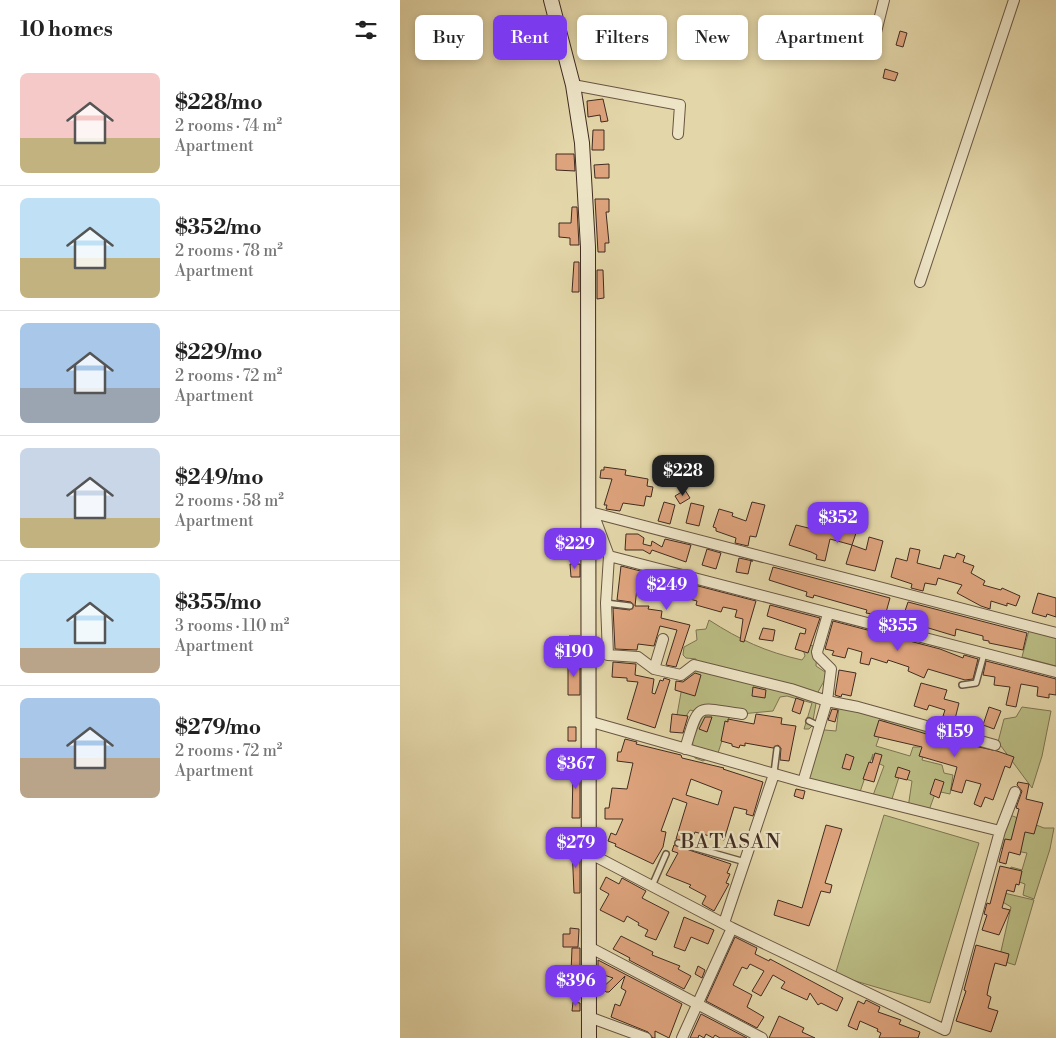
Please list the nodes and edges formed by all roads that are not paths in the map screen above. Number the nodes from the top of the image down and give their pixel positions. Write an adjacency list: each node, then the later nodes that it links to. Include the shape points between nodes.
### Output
1 (551, 0): 5 (street)
2 (884, 0): 4 (street)
3 (1014, 0): 7 (street)
4 (880, 15)
5 (573, 85): 6 (street, via 680,105); 8 (street, via 582,143 588,247)
6 (678, 134)
7 (920, 282)
8 (591, 512): 9 (street); 13 (street); 22 (street)
9 (609, 556): 10 (street); 12 (street)
10 (606, 603): 11 (lane); 16 (street, via 608,655 638,657)
11 (630, 606)
12 (828, 614): 15 (street); 19 (street, via 817,652 832,668)
13 (1056, 633)
14 (663, 639): 16 (street)
15 (984, 653): 17 (street); 18 (lane, via 976,683)
16 (654, 669): 19 (street, via 681,675 694,665 791,689)
17 (1056, 672)
18 (962, 685)
19 (827, 702): 23 (street); 24 (street, via 858,706)
20 (742, 714): 25 (street, via 706,708 700,710)
21 (809, 720): 23 (lane)
22 (588, 721): 25 (street); 32 (street)
23 (819, 726): 28 (street)
24 (995, 745)
25 (685, 749): 27 (street)
26 (776, 749): 27 (lane)
27 (774, 774): 28 (street); 34 (street)
28 (803, 782): 30 (street)
29 (1015, 792): 30 (street)
30 (1000, 831): 40 (street)
31 (678, 843): 34 (lane)
32 (589, 852): 35 (street); 37 (street)
33 (666, 854): 35 (lane)
34 (745, 862): 36 (street)
35 (652, 887): 36 (street)
36 (728, 926): 38 (street); 40 (street)
37 (589, 947): 38 (street); 39 (street)
38 (696, 1004): 43 (street); 44 (street)
39 (589, 1017): 41 (street); 42 (street)
40 (944, 1034)
41 (589, 1038)
42 (646, 1038)
43 (682, 1038)
44 (762, 1038)

